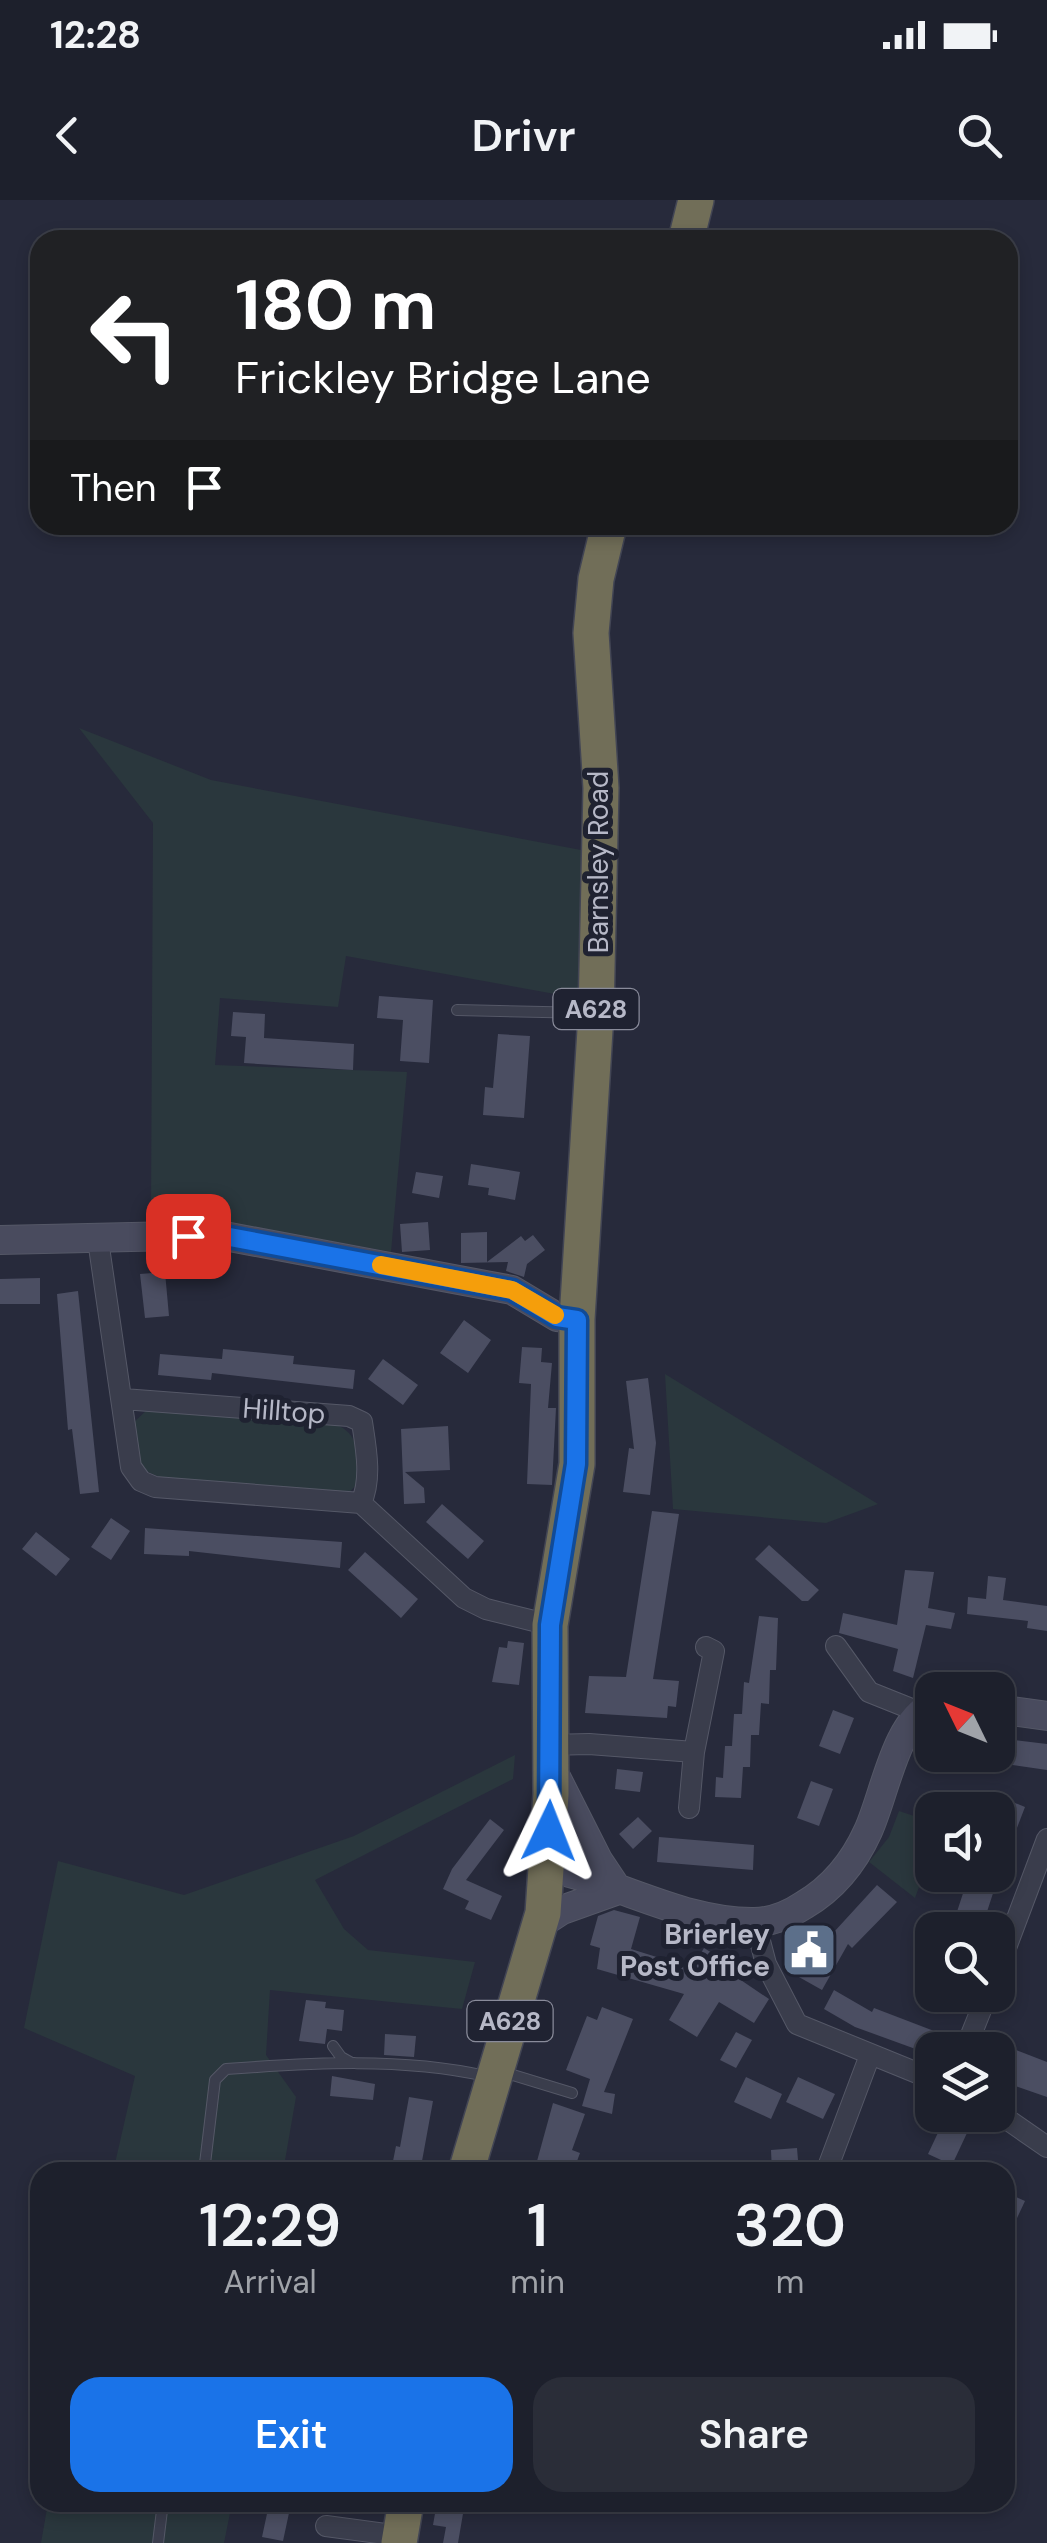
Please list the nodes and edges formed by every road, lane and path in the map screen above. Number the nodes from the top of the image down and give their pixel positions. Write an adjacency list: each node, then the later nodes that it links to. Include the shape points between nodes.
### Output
1 (696, 200): 2 (highway)
2 (688, 230)
3 (607, 535): 5 (highway, Barnsley Road / A628, via 591,633 601,788)
4 (458, 1010): 5 (lane)
5 (596, 1014): 8 (highway, Barnsley Road / A628)
6 (0, 1240): 7 (street)
7 (98, 1240): 8 (street, via 219,1235 512,1290 557,1317); 9 (street)
8 (577, 1320): 11 (highway, A628, via 576,1464)
9 (122, 1399): 10 (street, via 131,1467 141,1481); 10 (street, Hilltop, via 349,1416 362,1422 365,1440 367,1489)
10 (361, 1503): 11 (street, via 464,1598)
11 (550, 1625): 19 (highway, A628)
12 (836, 1646): 14 (street, via 869,1692)
13 (706, 1647): 18 (street, via 714,1651)
14 (915, 1706)
15 (1015, 1711): 16 (street)
16 (1047, 1716)
17 (915, 1720): 24 (street, via 850,1864 788,1916)
18 (694, 1752): 19 (street, via 589,1744); 20 (street)
19 (549, 1755): 22 (highway, A628); 23 (street)
20 (689, 1808)
21 (1047, 1839): 25 (street)
22 (548, 1868): 23 (street); 26 (highway, A628)
23 (618, 1890): 24 (street, via 720,1920); 26 (street, via 562,1910)
24 (755, 1922): 28 (street, via 766,1964 797,2024)
25 (1015, 1924)
26 (539, 1926): 31 (highway, A628)
27 (333, 2046): 29 (lane)
28 (870, 2055): 30 (street); 37 (street)
29 (354, 2064): 31 (lane); 35 (lane, via 219,2072)
30 (915, 2072)
31 (493, 2074): 32 (lane); 36 (highway, A628)
32 (572, 2094)
33 (1015, 2124): 34 (street)
34 (1047, 2147)
35 (206, 2162)
36 (469, 2162)
37 (830, 2162)
38 (162, 2512): 41 (lane)
39 (326, 2526): 40 (street)
40 (402, 2527)
41 (158, 2543)

